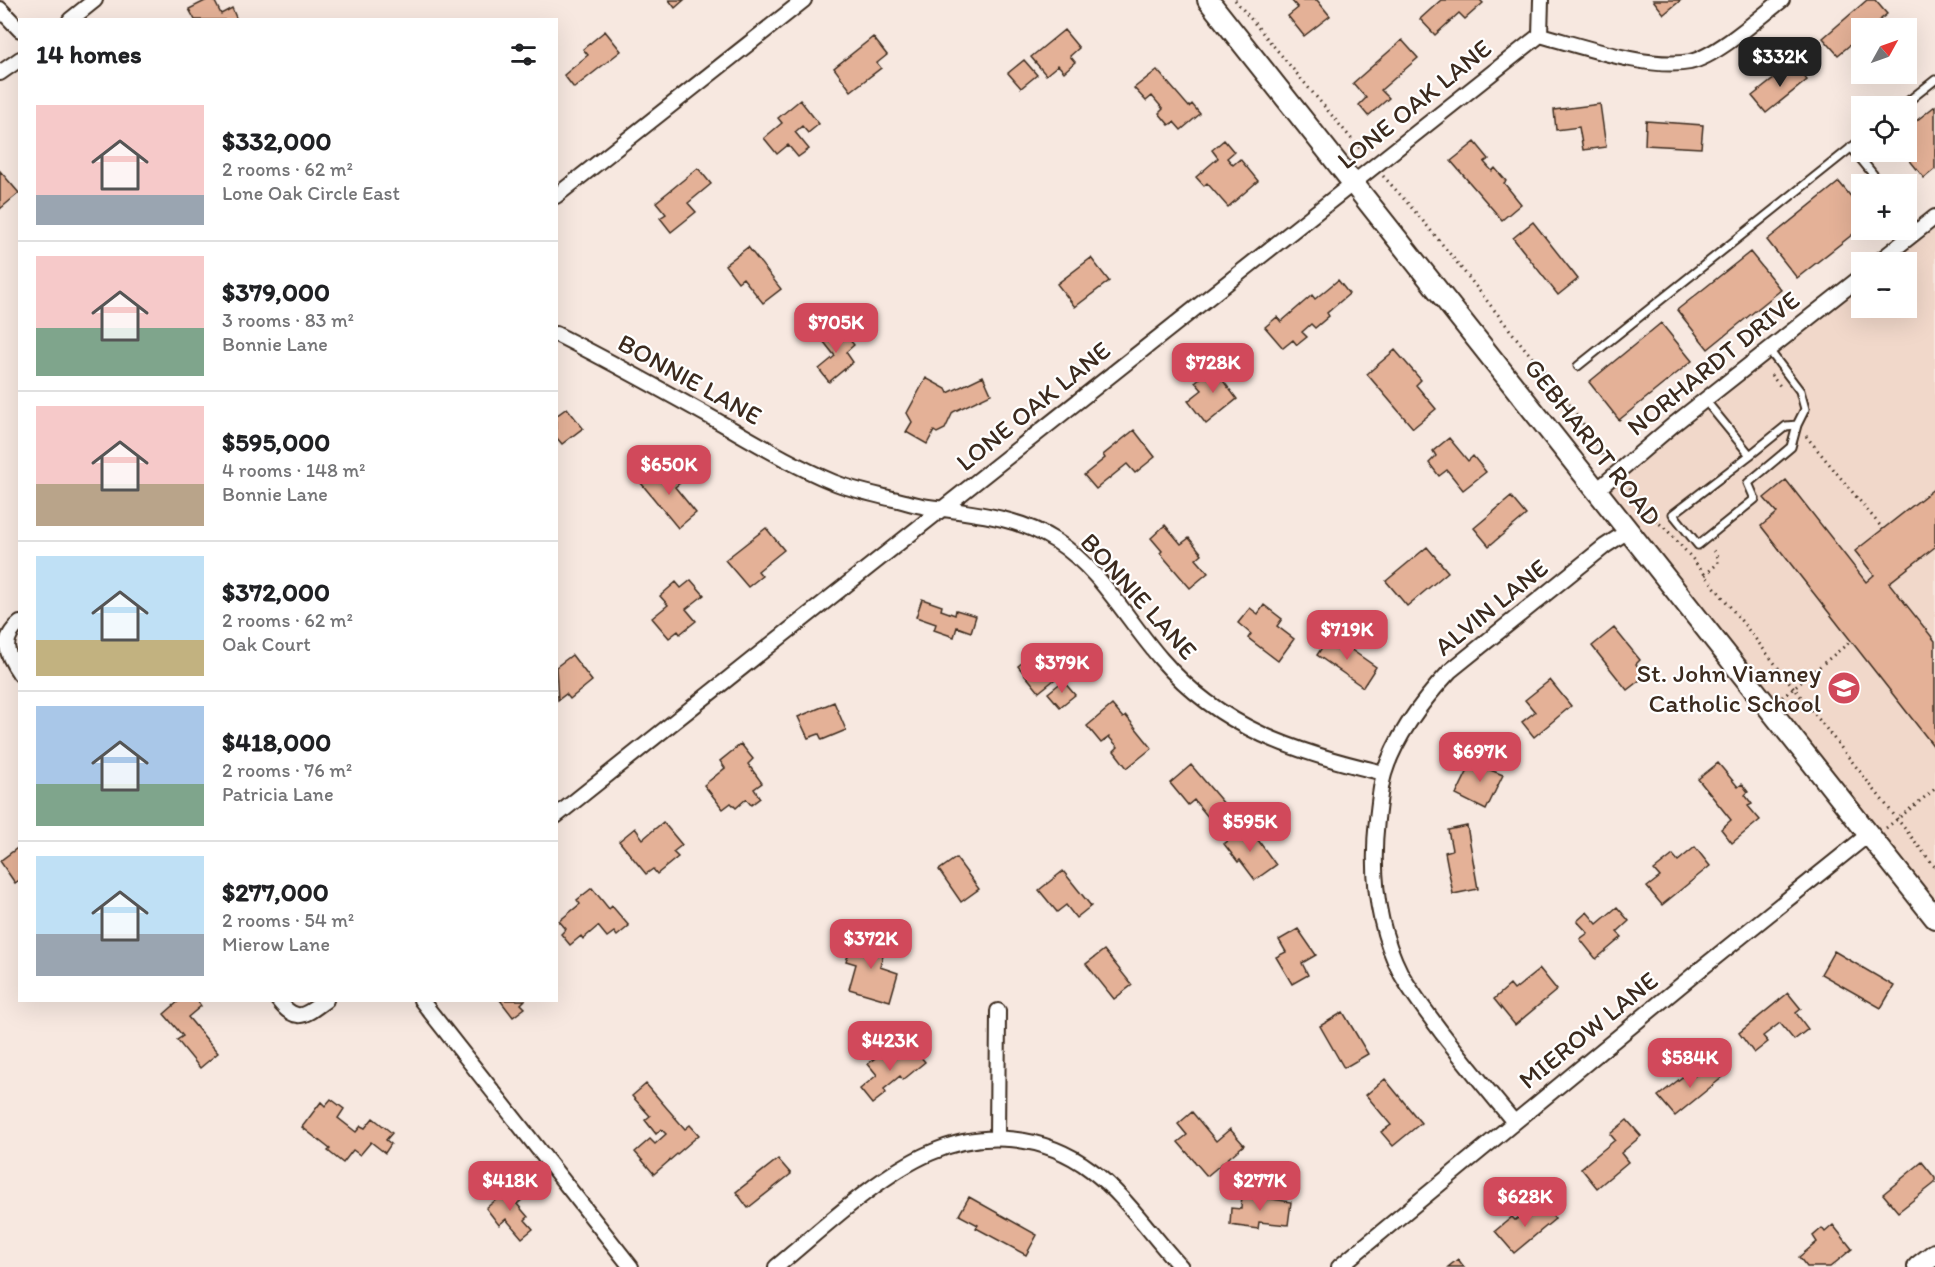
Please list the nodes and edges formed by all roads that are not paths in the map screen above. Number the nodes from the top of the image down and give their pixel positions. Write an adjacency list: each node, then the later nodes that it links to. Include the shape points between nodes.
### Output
1 (94, 0): 7 (street)
2 (804, 0): 18 (street)
3 (1208, 0): 17 (street, GEBHARDT ROAD)
4 (1541, 0): 9 (street)
5 (1782, 0): 9 (street, via 1709,54 1691,62 1646,61)
6 (0, 9): 8 (street)
7 (72, 18)
8 (18, 28)
9 (1540, 34): 17 (street, LONE OAK LANE)
10 (18, 60): 11 (street)
11 (0, 73)
12 (1935, 80): 13 (lane)
13 (1915, 96)
14 (1851, 147): 25 (lane)
15 (1863, 162): 16 (lane)
16 (1873, 174)
17 (1353, 184): 29 (street, GEBHARDT ROAD); 30 (street, LONE OAK LANE)
18 (558, 194)
19 (1935, 218): 20 (street)
20 (1918, 231): 21 (street)
21 (1891, 252)
22 (1851, 285): 24 (street, NORHARDT DRIVE)
23 (558, 335): 30 (street, BONNIE LANE, via 834,482 919,506)
24 (1769, 350): 26 (street, NORHARDT DRIVE); 27 (lane, via 1800,391 1805,409)
25 (1578, 366)
26 (1705, 400): 28 (lane); 29 (street, NORHARDT DRIVE)
27 (1797, 425): 28 (lane, via 1786,426); 28 (lane, via 1791,447 1748,483 1755,499 1698,545 1673,514)
28 (1750, 455)
29 (1597, 490): 31 (street, GEBHARDT ROAD)
30 (942, 508): 34 (street, BONNIE LANE, via 983,514 1034,529 1056,541 1098,579 1162,660 1226,717 1283,743); 35 (street, LONE OAK LANE)
31 (1628, 531): 34 (street, ALVIN LANE, via 1450,671 1406,729); 36 (street, GEBHARDT ROAD)
32 (18, 625): 33 (street, via 5,642)
33 (18, 671)
34 (1384, 773): 42 (street, ALVIN LANE, via 1373,862 1375,891 1389,948 1418,1002)
35 (558, 814)
36 (1871, 837): 37 (street, GEBHARDT ROAD); 42 (street, MIEROW LANE)
37 (1935, 918)
38 (280, 1002): 39 (street, via 291,1015 299,1016)
39 (323, 1002)
40 (423, 1002): 45 (street)
41 (998, 1011): 43 (street)
42 (1514, 1122): 48 (street, MIEROW LANE)
43 (997, 1137): 46 (street, via 956,1143 897,1171); 47 (street, via 1044,1145 1091,1170)
44 (1935, 1254): 49 (street)
45 (631, 1267)
46 (776, 1267)
47 (1181, 1267)
48 (1339, 1267)
49 (1918, 1267)

